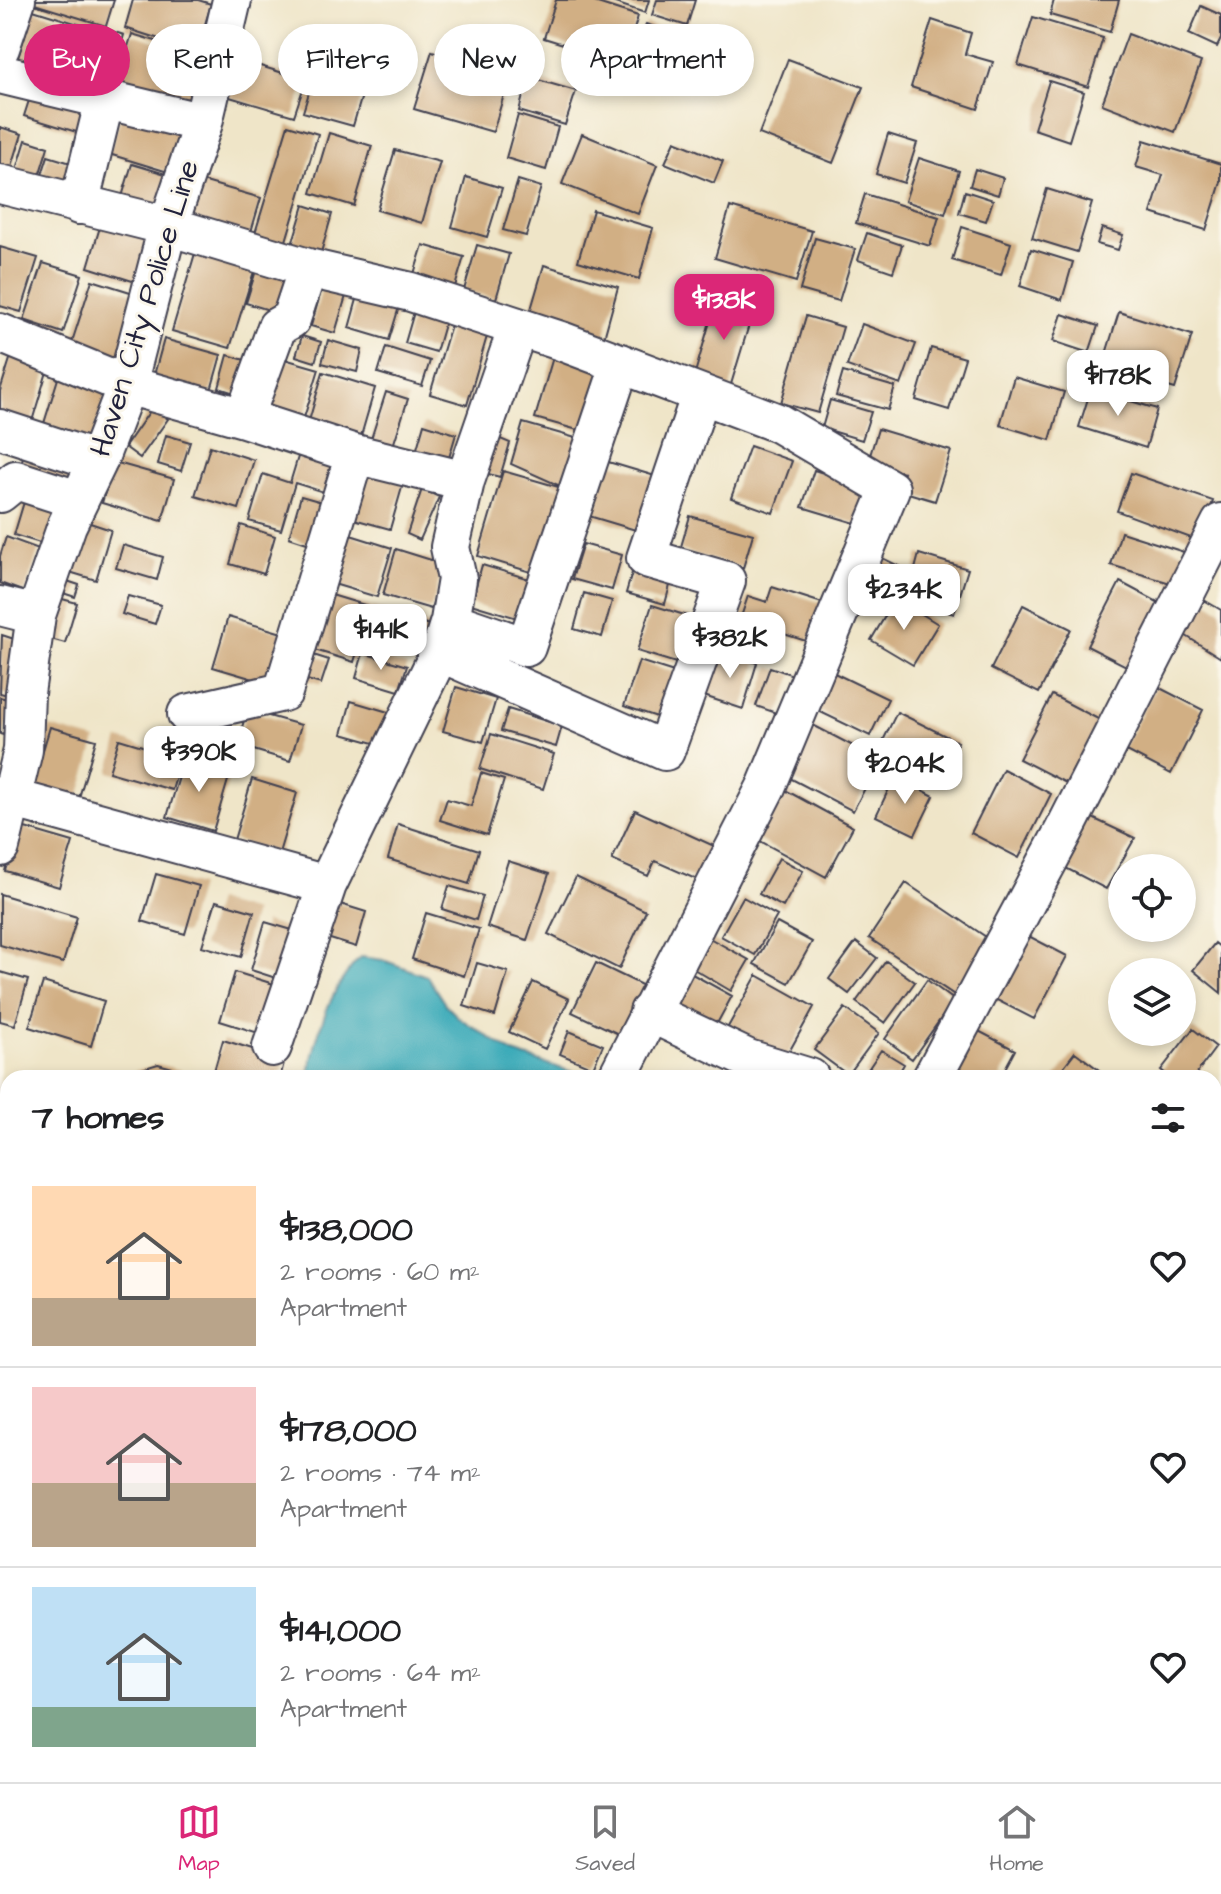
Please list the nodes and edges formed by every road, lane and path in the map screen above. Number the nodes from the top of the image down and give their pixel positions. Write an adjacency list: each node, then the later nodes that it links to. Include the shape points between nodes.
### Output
1 (16, 0): 3 (street)
2 (229, 1): 6 (street, Haven City Police Line)
3 (0, 48)
4 (0, 74): 5 (street)
5 (105, 99): 6 (street); 8 (street)
6 (203, 123): 9 (street, Haven City Police Line)
7 (0, 184): 8 (street)
8 (79, 205): 9 (street)
9 (168, 226): 10 (street); 14 (street, Haven City Police Line)
10 (308, 268): 11 (street, via 411,292); 16 (street, via 291,319 277,327)
11 (518, 327): 13 (street); 20 (street)
12 (0, 333): 14 (street)
13 (621, 363): 15 (street); 26 (street, via 526,647)
14 (127, 385): 16 (street); 19 (street, Haven City Police Line)
15 (701, 394): 26 (street, via 646,558 726,581 665,751); 32 (street, via 778,423 890,489 766,787)
16 (244, 418): 18 (street)
17 (0, 429): 19 (street)
18 (355, 454): 20 (street); 27 (street, via 283,692)
19 (98, 461): 22 (street, Haven City Police Line)
20 (465, 481): 26 (street, via 450,547 457,579)
21 (0, 493): 22 (street, via 16,480)
22 (78, 500): 25 (street, Haven City Police Line)
23 (1221, 523): 36 (street)
24 (0, 606): 25 (street)
25 (36, 615): 28 (street, Haven City Police Line)
26 (445, 636): 31 (street)
27 (187, 714)
28 (11, 747): 29 (street, Haven City Police Line)
29 (6, 797): 30 (street, Haven City Police Line); 31 (street)
30 (0, 847)
31 (327, 885): 33 (street)
32 (649, 1012): 34 (street); 35 (street)
33 (272, 1047)
34 (621, 1070)
35 (777, 1070)
36 (936, 1070)

